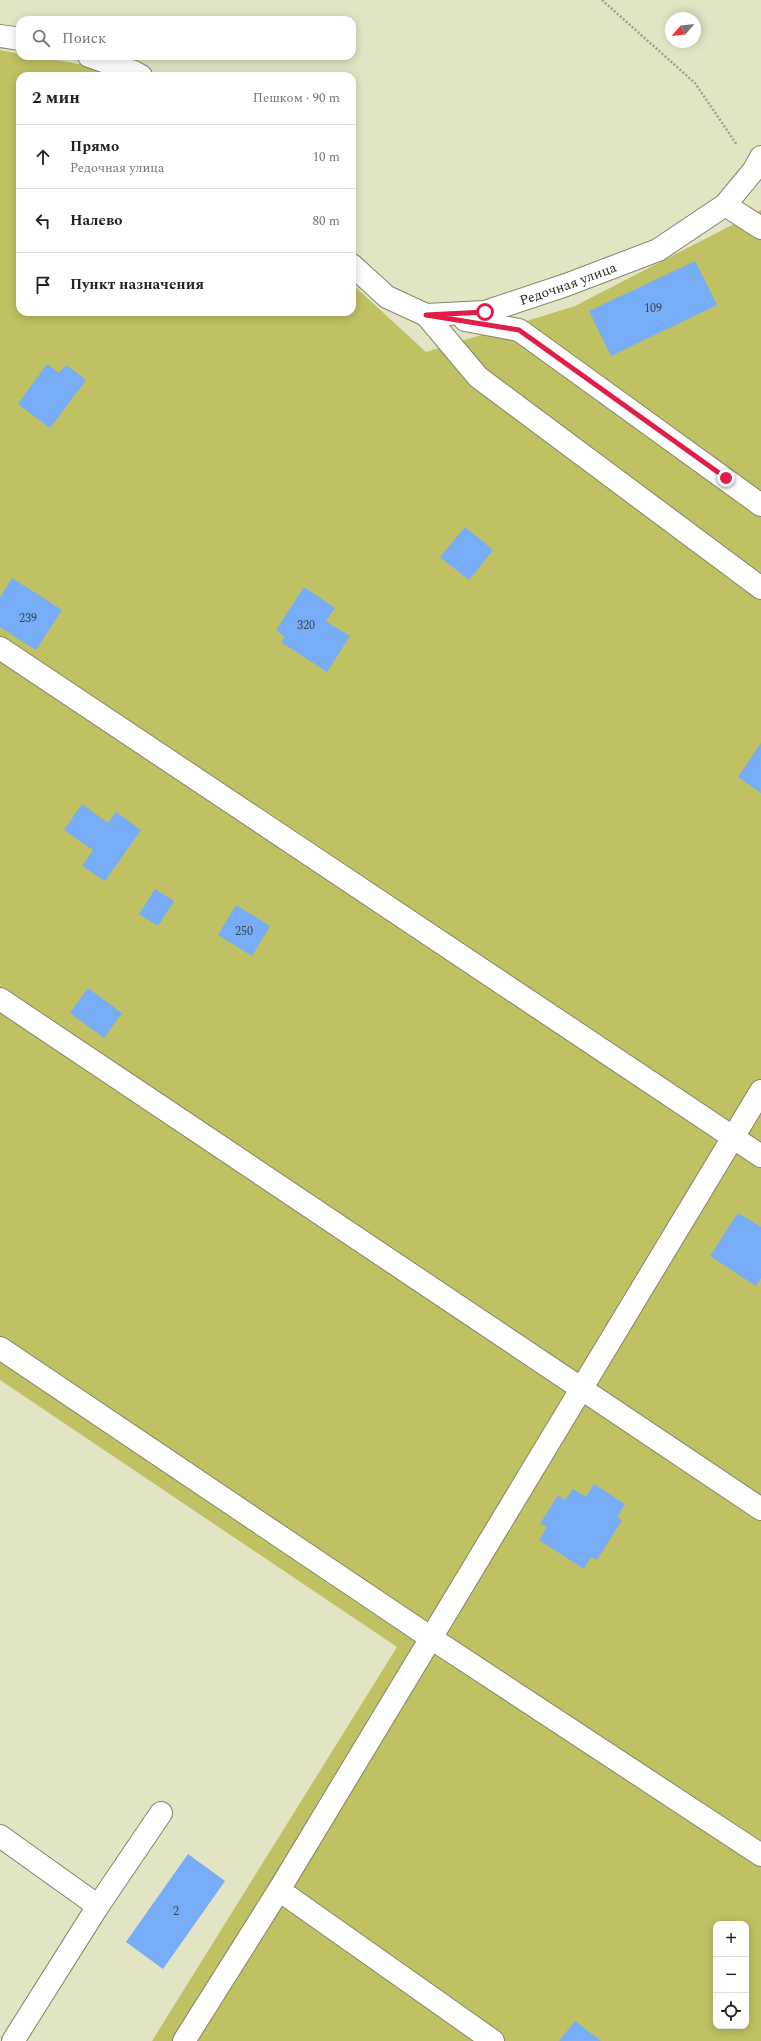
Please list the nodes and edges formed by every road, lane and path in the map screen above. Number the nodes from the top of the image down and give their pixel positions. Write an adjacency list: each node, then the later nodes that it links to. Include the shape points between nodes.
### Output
1 (602, 0): 6 (path, via 695,83)
2 (0, 36): 3 (street)
3 (16, 38)
4 (100, 60): 5 (street)
5 (134, 72)
6 (758, 163): 7 (street, Редочная улица)
7 (725, 205): 8 (street); 10 (street, Редочная улица, via 658,250 566,285 485,312)
8 (761, 228)
9 (356, 269): 10 (street, Редочная улица, via 387,297)
10 (426, 315): 11 (street, via 519,330); 12 (street, via 478,376)
11 (761, 505)
12 (761, 588)
13 (0, 648): 16 (street)
14 (0, 999): 19 (street)
15 (761, 1091): 16 (street)
16 (732, 1138): 17 (street); 19 (street)
17 (761, 1156)
18 (0, 1348): 21 (street)
19 (581, 1389): 20 (street); 21 (street)
20 (761, 1509)
21 (431, 1638): 24 (street); 25 (street)
22 (161, 1813): 26 (street)
23 (0, 1836): 26 (street)
24 (761, 1855)
25 (279, 1890): 28 (street); 29 (street)
26 (98, 1906): 27 (street)
27 (13, 2041)
28 (184, 2041)
29 (493, 2041)

